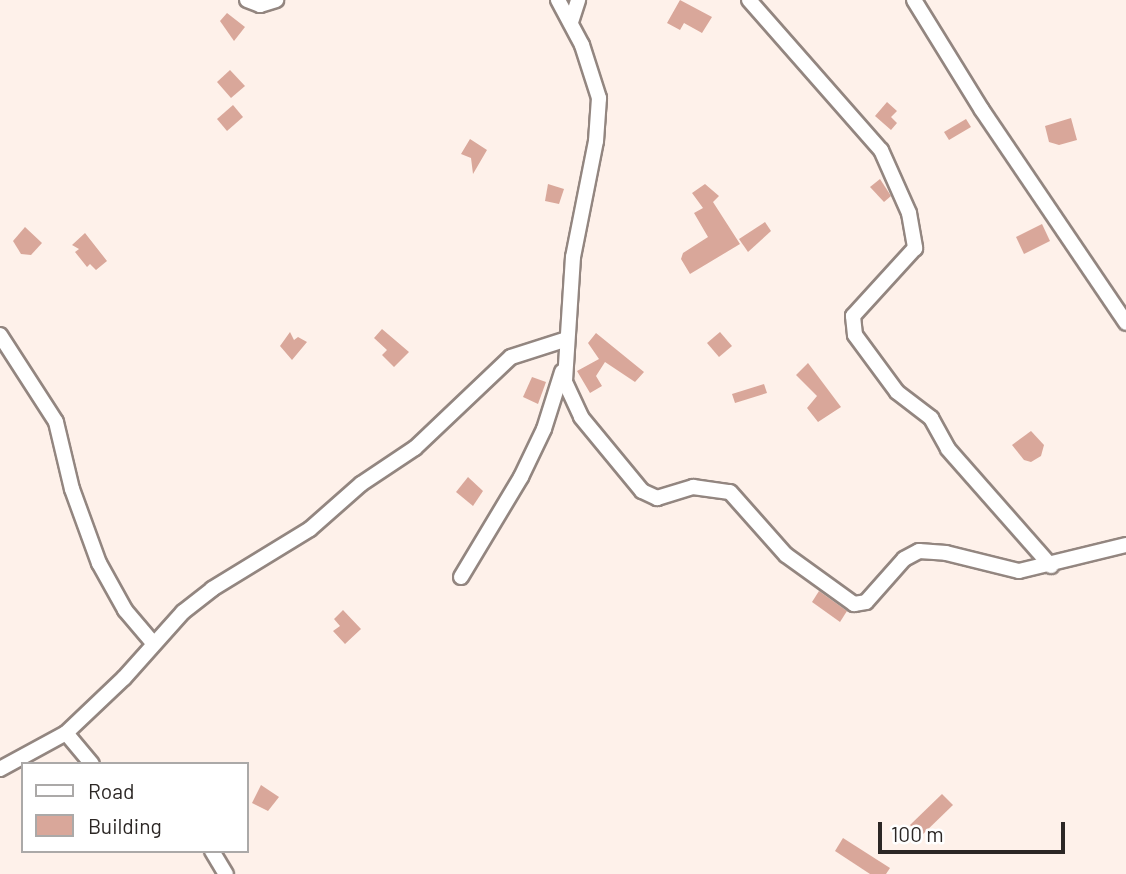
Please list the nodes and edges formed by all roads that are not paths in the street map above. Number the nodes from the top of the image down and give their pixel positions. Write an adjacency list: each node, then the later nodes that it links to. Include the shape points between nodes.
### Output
1 (247, 0): 2 (street, via 261,5)
2 (276, 0)
3 (558, 0): 7 (street)
4 (578, 0): 7 (street)
5 (750, 0): 13 (street, via 881,150 909,213 915,248 853,316 855,335 897,392 931,418 948,449)
6 (914, 0): 8 (street, via 982,110)
7 (570, 22): 10 (street, via 595,76 599,115 578,213)
8 (1126, 323)
9 (0, 335): 15 (street, via 57,422 72,488 99,563 125,610)
10 (567, 339): 11 (street); 15 (street, via 511,357 415,448 381,469 294,540 212,589)
11 (564, 364): 13 (street, via 565,382 580,417 642,491 657,498 693,487 730,492 786,555 849,602 866,602 904,559 919,551 946,552 1009,570); 14 (street, via 544,429 521,477)
12 (1126, 545): 13 (street)
13 (1051, 566)
14 (461, 577)
15 (153, 643): 16 (street)
16 (66, 733): 17 (street); 18 (street)
17 (90, 762)
18 (3, 763)
19 (213, 853): 20 (street)
20 (226, 874)

